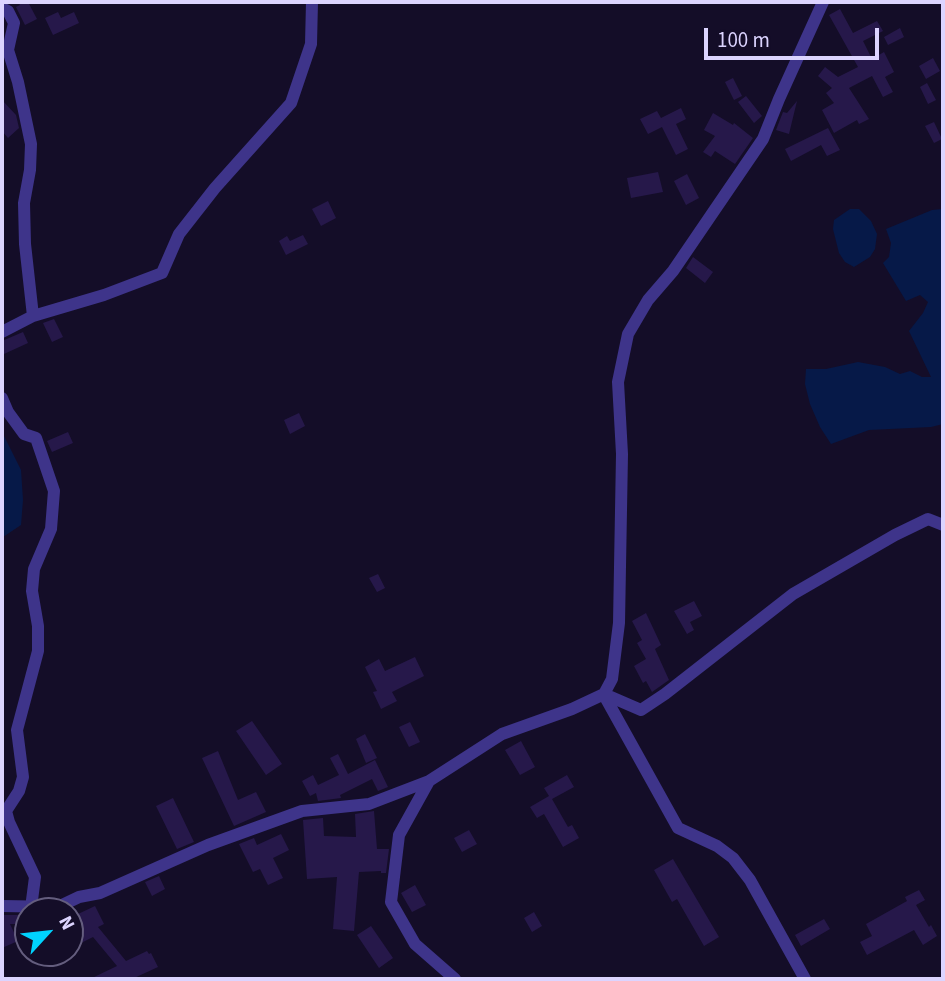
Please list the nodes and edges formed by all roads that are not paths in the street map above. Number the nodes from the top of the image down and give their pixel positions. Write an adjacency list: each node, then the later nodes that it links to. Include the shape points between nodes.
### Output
1 (312, 2): 4 (street, via 311,44 291,103 178,234 162,274)
2 (823, 2): 8 (street, via 763,139 628,334 618,382 622,454 619,623 612,679)
3 (2, 8): 4 (street, via 14,23 8,50 31,144 24,203)
4 (33, 316): 5 (street)
5 (2, 332)
6 (2, 398): 10 (street, via 24,434 36,438 54,491 51,529 34,569 38,652 17,730 23,777 6,811 35,877)
7 (943, 525): 8 (street, via 928,519 793,594 641,710)
8 (604, 694): 9 (street, via 502,734); 13 (street, via 678,828 733,858)
9 (429, 782): 11 (street, via 369,804 302,811 208,845 100,893); 12 (street, via 399,835 391,902 415,944)
10 (32, 897)
11 (79, 897)
12 (455, 979)
13 (805, 979)

